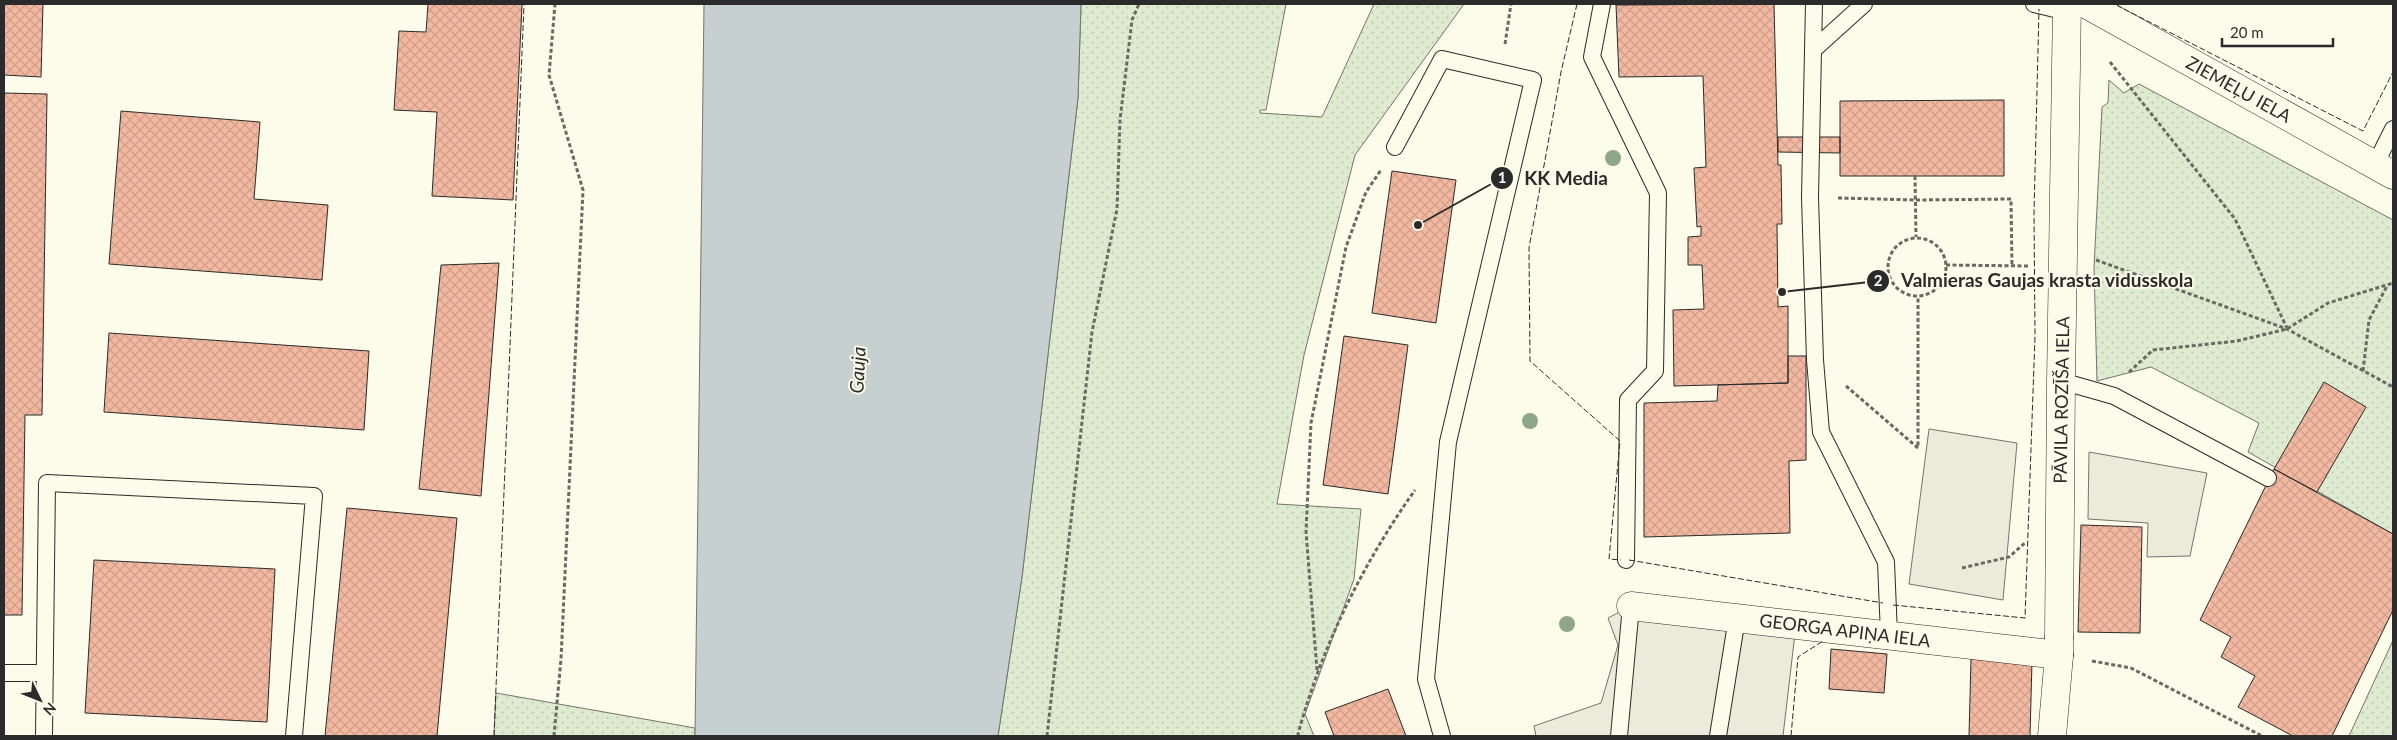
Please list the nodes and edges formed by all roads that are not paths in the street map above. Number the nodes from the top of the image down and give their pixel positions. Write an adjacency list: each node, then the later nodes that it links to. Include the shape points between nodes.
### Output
1 (1602, 4): 12 (lane, via 1592,57 1658,193 1655,371 1628,400)
2 (1814, 4): 6 (lane)
3 (1864, 4): 6 (lane)
4 (2034, 4): 5 (lane)
5 (2073, 7): 9 (street, ZIEMEĻU IELA); 10 (street, PĀVILA ROZĪŠA IELA)
6 (1813, 50): 15 (lane, via 1810,197 1820,432 1886,562)
7 (2393, 129): 9 (lane)
8 (1395, 147): 21 (lane, via 1442,59 1533,80 1448,442 1426,679)
9 (2384, 170)
10 (2061, 381): 11 (lane, via 2114,396); 16 (street, PĀVILA ROZĪŠA IELA)
11 (2268, 478)
12 (1626, 560)
13 (1631, 606): 14 (street, GEORGA APIŅA IELA); 22 (lane)
14 (1737, 618): 15 (street, GEORGA APIŅA IELA); 23 (lane)
15 (1889, 635): 16 (street, GEORGA APIŅA IELA)
16 (2059, 646): 24 (street, PĀVILA ROZĪŠA IELA)
17 (45, 673): 18 (lane); 19 (lane); 20 (lane, via 47,483 314,496)
18 (4, 674)
19 (44, 736)
20 (294, 736)
21 (1442, 736)
22 (1619, 736)
23 (1718, 736)
24 (2052, 736)

